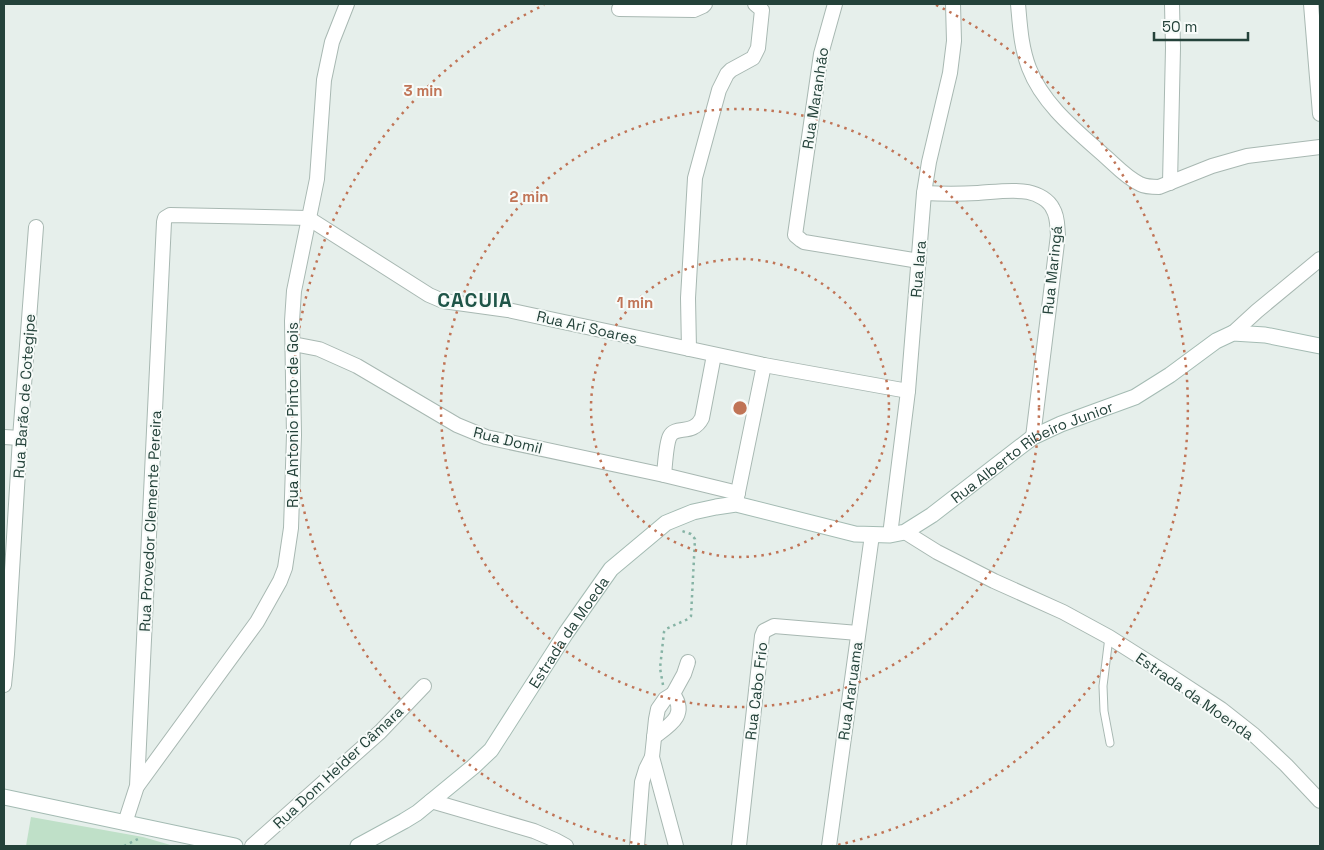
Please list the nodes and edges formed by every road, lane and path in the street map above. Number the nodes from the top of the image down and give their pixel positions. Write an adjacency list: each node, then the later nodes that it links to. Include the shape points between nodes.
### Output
1 (347, 4): 14 (street, Rua Antonio Pinto de Gois, via 332,42 324,80 317,179)
2 (705, 4): 9 (street, via 694,10)
3 (835, 4): 17 (street, Rua Maranhão, via 821,54 796,235 804,242)
4 (953, 4): 13 (street, Rua Iara, via 954,41 950,73)
5 (1018, 4): 12 (street, via 1021,43 1029,69 1056,110 1139,184 1159,187)
6 (1172, 4): 12 (street)
7 (1311, 4): 10 (street)
8 (761, 6): 21 (street, via 758,48 753,58 727,74 719,90 696,178 688,298)
9 (619, 9)
10 (1320, 114)
11 (1320, 147): 12 (street, via 1247,156)
12 (1170, 183)
13 (924, 194): 17 (street, Rua Iara); 26 (street, Rua Maringá, via 1029,192 1053,208 1058,235)
14 (308, 218): 19 (street, Rua Antonio Pinto de Gois, via 294,290); 21 (street, Rua Ari Soares, via 443,301 508,310); 43 (street, Rua Provedor Clemente Pereira, via 170,215 165,218)
15 (36, 227): 27 (street, Rua Barão de Cotegipe)
16 (1320, 258): 18 (street)
17 (919, 261): 24 (street, Rua Iara)
18 (1233, 333): 20 (main road, via 1265,335); 26 (main road, Rua Alberto Ribeiro Junior, via 1216,341 1135,397)
19 (293, 344): 28 (street, Rua Domil, via 319,349 357,366 457,425 486,437); 43 (street, Rua Antonio Pinto de Gois, via 291,528 285,568 257,622)
20 (1320, 346)
21 (689, 349): 22 (street, Rua Ari Soares)
22 (714, 355): 23 (street, Rua Ari Soares); 28 (street, via 702,418 695,427 675,431 669,437)
23 (764, 365): 24 (street, Rua Ari Soares); 29 (street)
24 (908, 392): 33 (street, Rua Iara)
25 (4, 437): 27 (street)
26 (1032, 437): 31 (main road, Rua Alberto Ribeiro Junior, via 932,515)
27 (20, 438): 37 (street, Rua Barão de Cotegipe)
28 (664, 475): 29 (street, Rua Domil)
29 (737, 499): 30 (main road, Estrada da Moeda); 32 (main road, Rua Alberto Ribeiro Junior, via 855,534)
30 (666, 523): 39 (path, via 692,534 695,539 691,616 664,632 660,668); 45 (main road, Estrada da Moeda, via 611,569 491,750)
31 (905, 532): 33 (main road, Rua Alberto Ribeiro Junior); 35 (street, Estrada da Moenda, via 994,581)
32 (872, 535): 33 (main road, Rua Alberto Ribeiro Junior); 34 (street, Rua Araruama)
33 (890, 536)
34 (858, 633): 54 (street, Rua Cabo Frio, via 774,626 764,631); 55 (street, Rua Araruama)
35 (1110, 636): 41 (lane, via 1104,711); 46 (street, Estrada da Moenda, via 1254,735)
36 (688, 662): 39 (street)
37 (4, 685)
38 (424, 686): 49 (street, Rua Dom Helder Câmara, via 380,732)
39 (669, 696): 40 (street, via 658,709); 40 (street, via 678,701 676,718)
40 (654, 736): 42 (street)
41 (1110, 743)
42 (652, 757): 52 (street, via 642,782); 53 (street)
43 (137, 786): 47 (street, Rua Provedor Clemente Pereira)
44 (4, 797): 47 (main road)
45 (431, 801): 50 (main road, Estrada da Moeda, via 404,821); 51 (street, via 534,831)
46 (1320, 801)
47 (125, 823): 48 (main road)
48 (235, 846)
49 (252, 846)
50 (358, 846)
51 (566, 846)
52 (637, 846)
53 (676, 846)
54 (738, 846)
55 (829, 846)

